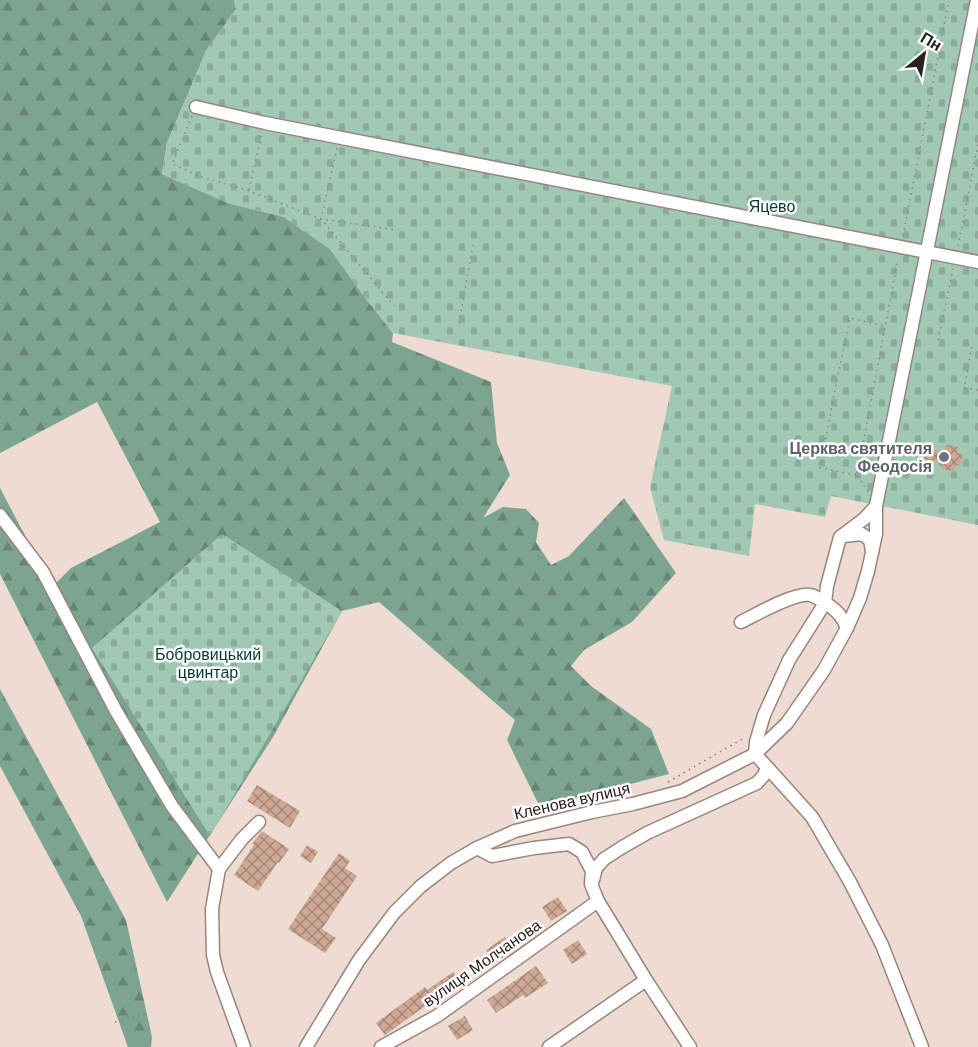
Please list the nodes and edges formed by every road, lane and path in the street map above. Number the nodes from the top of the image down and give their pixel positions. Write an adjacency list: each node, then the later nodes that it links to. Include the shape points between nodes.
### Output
1 (976, 0): 10 (street, Кленова вулиця)
2 (196, 107): 3 (street); 6 (path, via 172,164)
3 (265, 123): 4 (street); 6 (path)
4 (339, 138): 7 (path); 10 (street)
5 (978, 144): 11 (path)
6 (249, 191): 7 (path)
7 (321, 219): 8 (path); 13 (path)
8 (397, 231)
9 (473, 245): 14 (path)
10 (927, 252): 11 (street); 20 (street, Кленова вулиця)
11 (955, 258): 12 (street); 16 (path)
12 (978, 262)
13 (394, 306)
14 (459, 323)
15 (885, 326): 19 (path, via 850,318 834,395 820,468)
16 (938, 340)
17 (972, 347): 18 (path, via 964,388)
18 (978, 390)
19 (856, 475)
20 (876, 506): 22 (street); 23 (street, Кленова вулиця)
21 (0, 515): 31 (street, via 43,572 116,711 172,806)
22 (840, 537): 23 (street, via 862,534 870,540); 24 (street)
23 (873, 552): 26 (street, Кленова вулиця)
24 (825, 603): 25 (street, via 809,595 797,596); 26 (street, via 843,617); 27 (street, via 789,660 764,716)
25 (741, 622)
26 (847, 628): 27 (street, Кленова вулиця, via 787,723)
27 (754, 754): 28 (street); 30 (street, Кленова вулиця, via 682,791 515,831)
28 (767, 768): 32 (street, via 757,783 647,833 604,859); 42 (street, via 812,817 849,882 882,945)
29 (259, 822): 31 (street)
30 (477, 848): 32 (street, via 492,856 569,844 582,852 592,871); 38 (street, Кленова вулиця, via 421,886 394,913 359,960)
31 (219, 869): 37 (street, via 212,909 213,955)
32 (591, 884): 33 (street)
33 (598, 901): 34 (street); 39 (street, вулиця Молчанова, via 437,1016)
34 (646, 980): 40 (street); 41 (street)
35 (148, 1013): 36 (path)
36 (115, 1022)
37 (244, 1047)
38 (306, 1047)
39 (381, 1047)
40 (549, 1047)
41 (690, 1047)
42 (922, 1047)

